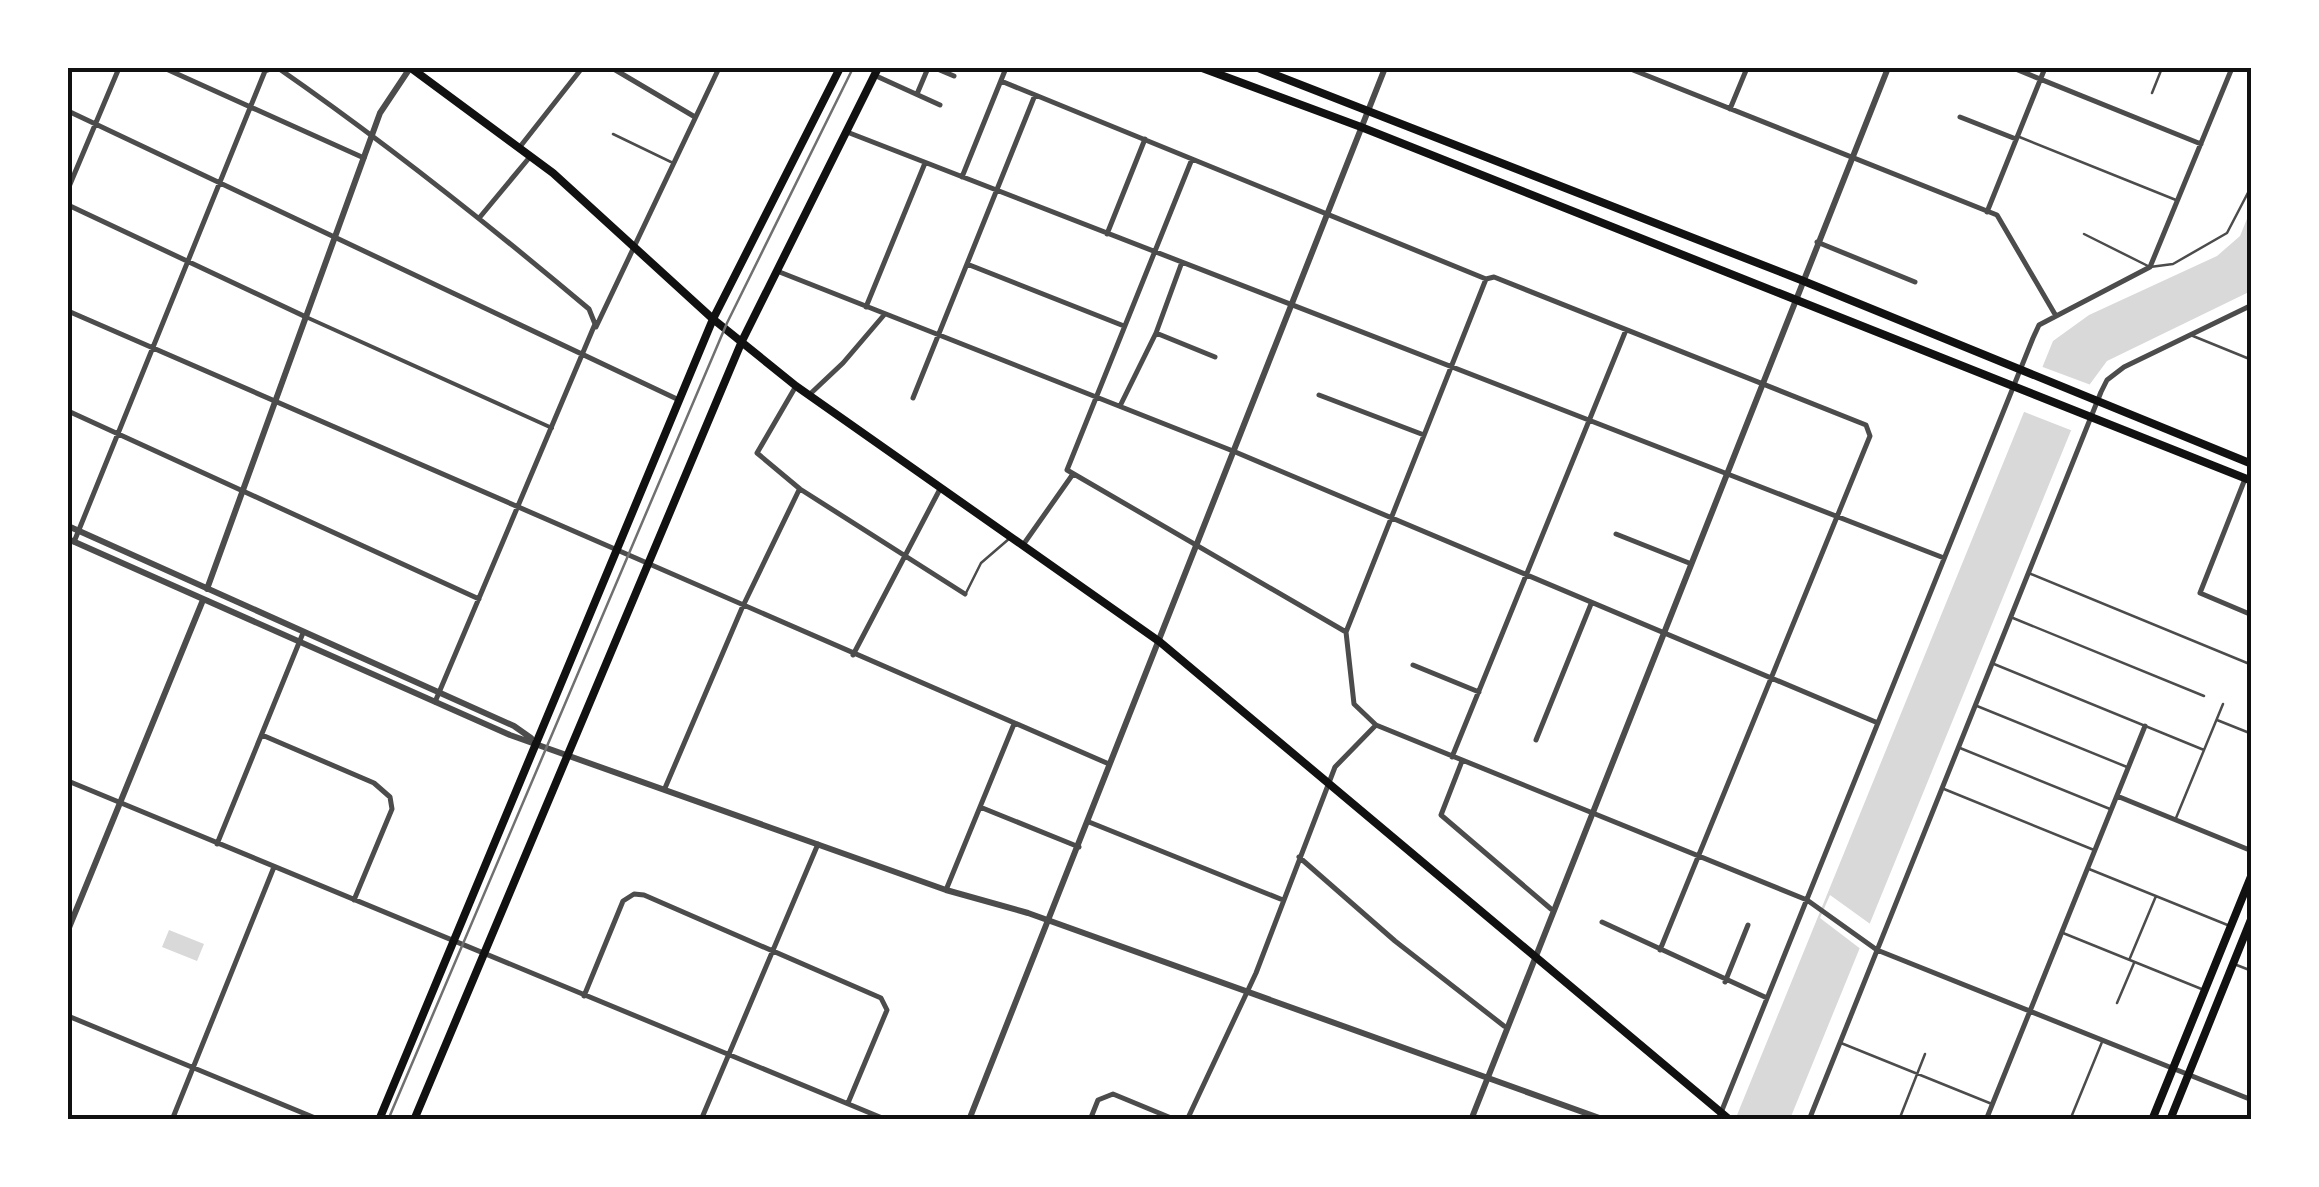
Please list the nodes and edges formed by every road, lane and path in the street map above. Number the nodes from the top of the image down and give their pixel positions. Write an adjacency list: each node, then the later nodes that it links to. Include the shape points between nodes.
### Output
1 (119, 68): 35 (street)
2 (164, 68): 29 (street)
3 (276, 68): 29 (street, via 265,71); 38 (street)
4 (410, 68): 38 (street); 43 (main road)
5 (582, 68): 43 (street)
6 (612, 68): 33 (street)
7 (719, 68): 33 (street)
8 (840, 68): 82 (main road)
9 (931, 68): 22 (street); 26 (street)
10 (1006, 68): 24 (street)
11 (1202, 68): 36 (main road)
12 (1258, 68): 31 (main road)
13 (1385, 68): 31 (street)
14 (1628, 68): 30 (street)
15 (1747, 68): 30 (street)
16 (1888, 68): 45 (street)
17 (2013, 68): 23 (street)
18 (2045, 68): 23 (street)
19 (2162, 68): 25 (lane)
20 (2229, 68): 42 (street)
21 (876, 71): 26 (street); 37 (main road)
22 (954, 76)
23 (2040, 79): 40 (street); 42 (street)
24 (1001, 80): 27 (street); 50 (street)
25 (2152, 92)
26 (917, 94): 28 (street)
27 (1036, 95): 41 (street); 54 (street)
28 (940, 105)
29 (250, 107): 46 (street); 51 (street)
30 (1730, 109): 45 (street)
31 (1368, 110): 36 (street); 72 (main road)
32 (68, 111): 35 (street)
33 (695, 117): 48 (street)
34 (1960, 117): 40 (street)
35 (96, 123): 51 (street); 53 (street)
36 (1361, 126): 57 (street); 74 (main road)
37 (847, 132): 49 (street); 70 (main road)
38 (373, 134): 46 (street); 59 (street)
39 (614, 134): 48 (lane)
40 (2017, 137): 55 (lane); 58 (street)
41 (1145, 140): 47 (street); 60 (street)
42 (2201, 144): 55 (street)
43 (519, 148): 44 (main road)
44 (530, 156): 59 (street); 64 (main road)
45 (1851, 157): 58 (street); 63 (street)
46 (364, 158): 62 (street)
47 (1192, 158): 57 (street); 65 (street)
48 (673, 162): 64 (street)
49 (925, 164): 50 (street); 77 (street)
50 (962, 177): 54 (street)
51 (220, 182): 62 (street); 66 (street)
52 (2252, 185): 69 (lane, via 2227,233 2173,264)
53 (68, 189)
54 (996, 190): 60 (street); 68 (street)
55 (2178, 200): 69 (street)
56 (68, 205): 66 (street)
57 (1328, 211): 71 (street); 75 (street)
58 (1987, 212): 80 (street, via 1997,216)
59 (480, 217): 90 (street, via 589,309 595,324)
60 (1107, 234): 65 (street)
61 (2084, 234): 69 (lane)
62 (336, 236): 81 (street); 90 (street)
63 (1817, 242): 72 (street); 73 (street)
64 (634, 244): 82 (main road); 90 (street)
65 (1154, 251): 67 (street); 83 (street)
66 (188, 261): 81 (street); 89 (street)
67 (1182, 262): 75 (street); 85 (street)
68 (967, 264): 83 (street); 87 (street)
69 (2150, 267): 80 (street)
70 (778, 271): 77 (street); 88 (main road)
71 (1486, 279): 84 (street); 93 (street)
72 (1801, 280): 74 (street); 94 (main road)
73 (1915, 282)
74 (1794, 298): 95 (street); 97 (main road)
75 (1294, 303): 93 (street); 112 (street)
76 (2252, 305): 86 (street)
77 (866, 307): 79 (street)
78 (68, 311): 89 (street)
79 (884, 314): 87 (street); 98 (street)
80 (2056, 316): 94 (street, via 2040,325)
81 (306, 317): 102 (street); 109 (street)
82 (713, 319): 88 (main road); 103 (main road)
83 (1124, 326): 100 (street)
84 (1626, 330): 95 (street); 108 (street)
85 (1156, 333): 91 (street); 105 (street)
86 (2190, 335): 92 (lane); 104 (street, via 2124,368)
87 (938, 336): 100 (street); 101 (street)
88 (742, 341): 96 (main road); 134 (main road)
89 (152, 348): 102 (street); 110 (street)
90 (582, 356): 103 (street); 109 (street)
91 (1215, 357)
92 (2252, 360)
93 (1454, 365): 108 (street); 111 (street)
94 (2020, 372): 97 (street); 104 (main road)
95 (1760, 383): 114 (street); 121 (street, via 1866,425 1870,436)
96 (796, 386): 98 (main road); 117 (street, via 757,453)
97 (2013, 388): 107 (main road); 132 (street)
98 (809, 395): 118 (main road)
99 (1320, 395): 111 (street)
100 (1096, 397): 105 (street); 115 (street, via 1067,470)
101 (913, 398)
102 (276, 400): 119 (street); 120 (street)
103 (680, 400): 130 (main road)
104 (2092, 400): 107 (street); 113 (main road)
105 (1120, 406): 112 (street)
106 (68, 412): 110 (street)
107 (2085, 417): 116 (main road); 135 (street)
108 (1590, 420): 114 (street); 136 (street)
109 (552, 428): 120 (street)
110 (118, 434): 119 (street); 124 (street)
111 (1425, 436): 122 (street)
112 (1233, 452): 122 (street); 128 (street)
113 (2252, 464)
114 (1725, 471): 121 (street); 133 (street)
115 (1073, 474): 128 (street); 129 (street)
116 (2248, 480): 143 (street, via 2200,593)
117 (800, 488): 131 (street); 142 (street)
118 (940, 488): 126 (main road); 131 (street)
119 (242, 491): 137 (street); 140 (street)
120 (520, 508): 130 (street); 140 (street)
121 (1838, 516): 132 (street); 154 (street)
122 (1394, 518): 136 (street); 146 (street)
123 (68, 526): 124 (street)
124 (78, 531): 127 (street); 137 (street)
125 (1616, 534): 133 (street)
126 (1010, 537): 129 (main road); 138 (lane, via 981,563)
127 (70, 540): 139 (street)
128 (1197, 545): 146 (street); 148 (street)
129 (1023, 546): 148 (main road)
130 (616, 552): 134 (street); 169 (main road)
131 (904, 558): 138 (street); 150 (street)
132 (1944, 558): 162 (street)
133 (1689, 564): 147 (street)
134 (647, 566): 142 (street); 172 (main road)
135 (2029, 573): 144 (street); 152 (lane)
136 (1526, 577): 141 (street); 156 (street)
137 (207, 589): 139 (street); 145 (street)
138 (965, 594)
139 (203, 600): 149 (street); 182 (street)
140 (479, 600): 155 (street)
141 (1590, 604): 147 (street); 168 (street)
142 (742, 608): 150 (street); 179 (street)
143 (2252, 615)
144 (2012, 617): 151 (street); 157 (lane)
145 (304, 632): 149 (street); 155 (street)
146 (1346, 632): 164 (street, via 1354,704)
147 (1662, 633): 154 (street); 185 (street)
148 (1160, 642): 175 (street); 178 (main road)
149 (300, 643): 158 (street); 167 (street)
150 (852, 655): 163 (street)
151 (1993, 664): 160 (street); 165 (lane)
152 (2252, 664)
153 (1412, 665): 156 (street)
154 (1771, 678): 162 (street); 193 (street)
155 (439, 692): 158 (street); 169 (street)
156 (1478, 692): 173 (street)
157 (2204, 696)
158 (435, 702): 169 (street)
159 (2222, 704): 161 (lane)
160 (1976, 706): 170 (street); 176 (lane)
161 (2216, 720): 166 (lane); 171 (lane)
162 (1878, 723): 202 (street)
163 (1014, 724): 175 (street); 183 (street)
164 (1376, 726): 173 (street); 178 (street, via 1335,767)
165 (2145, 726): 171 (lane); 176 (street)
166 (2252, 734)
167 (262, 735): 188 (street); 200 (street, via 374,783 390,797 392,809)
168 (1536, 740)
169 (536, 742): 172 (street); 211 (main road)
170 (1959, 748): 180 (street); 184 (lane)
171 (2204, 750): 186 (lane)
172 (568, 753): 179 (street); 215 (main road)
173 (1452, 758): 174 (street)
174 (1462, 761): 185 (street); 203 (street, via 1442,815)
175 (1112, 765): 187 (street)
176 (2128, 767): 181 (street)
177 (68, 782): 182 (street)
178 (1328, 784): 194 (street); 216 (main road)
179 (665, 788): 189 (street)
180 (1942, 788): 191 (lane); 213 (street)
181 (2117, 796): 184 (street); 186 (street)
182 (120, 803): 188 (street); 209 (street)
183 (980, 807): 190 (street); 198 (street)
184 (2112, 809): 191 (street)
185 (1590, 812): 193 (street); 203 (street)
186 (2176, 820): 192 (street)
187 (1089, 822): 190 (street); 201 (street)
188 (217, 844): 195 (street)
189 (818, 844): 198 (street); 214 (street)
190 (1079, 847): 205 (street)
191 (2095, 850): 196 (street)
192 (2252, 851)
193 (1699, 856): 202 (street); 212 (street)
194 (1299, 857): 201 (street); 228 (street)
195 (274, 867): 200 (street); 233 (street)
196 (2088, 868): 199 (lane); 210 (street)
197 (2252, 874): 208 (main road)
198 (946, 890): 205 (street)
199 (2156, 896): 208 (lane); 217 (lane)
200 (354, 900): 211 (street)
201 (1283, 900): 221 (street)
202 (1807, 900): 213 (street); 224 (street)
203 (1551, 909): 216 (street)
204 (2252, 917): 218 (main road)
205 (1049, 920): 221 (street); 248 (street)
206 (1602, 922): 212 (street)
207 (1748, 925): 220 (street)
208 (2230, 926): 222 (main road)
209 (68, 930)
210 (2062, 932): 217 (lane); 226 (street)
211 (453, 942): 215 (street); 244 (main road)
212 (1660, 950): 220 (street)
213 (1877, 950): 226 (street); 230 (street)
214 (772, 953): 223 (street, via 634,894 623,901); 232 (street); 239 (street, via 881,998 887,1010)
215 (484, 954): 223 (street); 245 (main road)
216 (1534, 954): 228 (street); 241 (main road)
217 (2132, 961): 222 (lane); 225 (lane)
218 (2233, 963): 219 (lane); 236 (main road)
219 (2252, 971)
220 (1725, 982): 224 (street)
221 (1248, 990): 237 (street); 251 (street)
222 (2204, 990): 234 (main road)
223 (584, 996): 232 (street)
224 (1766, 998): 241 (street)
225 (2117, 1003)
226 (2030, 1010): 229 (street); 240 (street)
227 (68, 1016): 233 (street)
228 (1504, 1026): 237 (street)
229 (2103, 1040): 234 (street); 258 (lane)
230 (1840, 1043): 235 (lane); 255 (street)
231 (1926, 1054): 235 (lane)
232 (729, 1055): 239 (street); 246 (street)
233 (193, 1067): 242 (street); 243 (street)
234 (2172, 1069): 236 (street); 259 (main road)
235 (1918, 1074): 240 (lane); 256 (lane)
236 (2188, 1075): 238 (street); 260 (main road)
237 (1486, 1077): 252 (street); 253 (street)
238 (2252, 1100)
239 (848, 1103): 247 (street)
240 (1992, 1104): 257 (street)
241 (1719, 1115): 254 (main road)
242 (172, 1120)
243 (320, 1120)
244 (378, 1120)
245 (414, 1120)
246 (701, 1120)
247 (887, 1120)
248 (969, 1120)
249 (1090, 1120): 250 (street, via 1098,1100 1113,1094)
250 (1176, 1120)
251 (1187, 1120)
252 (1471, 1120)
253 (1605, 1120)
254 (1730, 1120)
255 (1809, 1120)
256 (1900, 1120)
257 (1986, 1120)
258 (2070, 1120)
259 (2152, 1120)
260 (2170, 1120)

